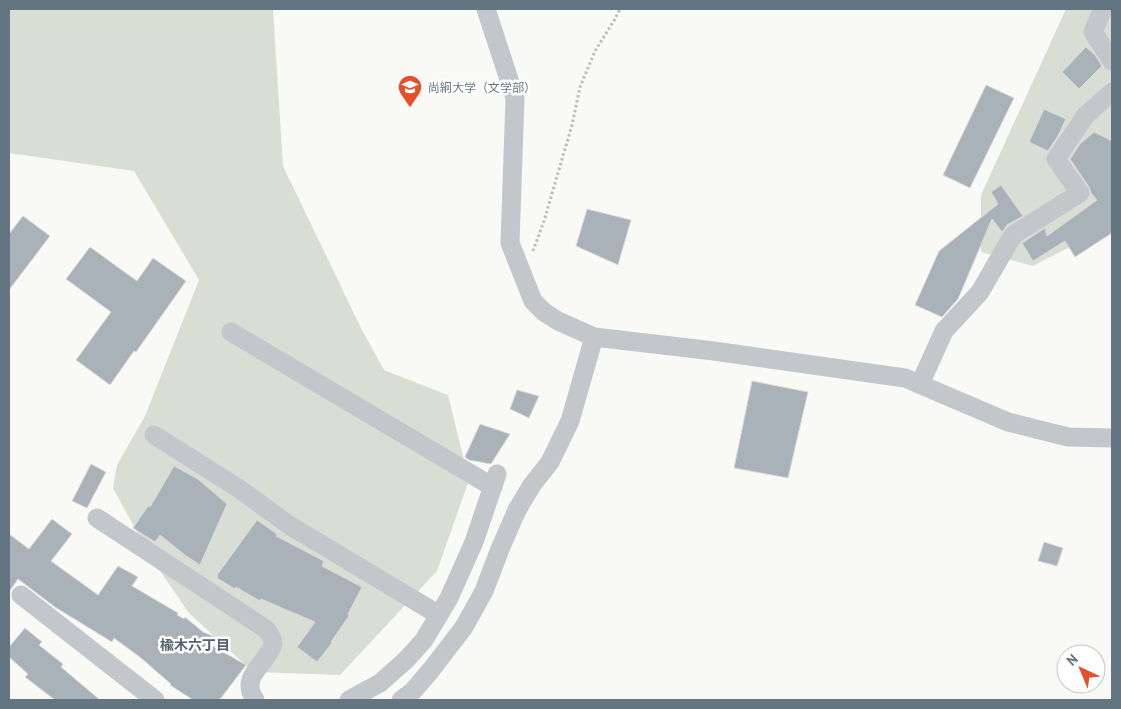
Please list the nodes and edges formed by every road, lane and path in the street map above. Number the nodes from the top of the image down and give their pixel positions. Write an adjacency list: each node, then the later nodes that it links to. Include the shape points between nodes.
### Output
1 (486, 9): 6 (street, via 515,98 510,243)
2 (620, 9): 6 (path, via 595,51 580,87 544,221 534,250)
3 (1103, 9): 4 (street, via 1093,32)
4 (1112, 61)
5 (1112, 92): 9 (street, via 1086,116 1056,159 1080,193 1013,235 980,292 944,331)
6 (520, 269): 8 (street, via 533,301 544,312)
7 (231, 332): 14 (street, via 495,481 474,542)
8 (594, 337): 9 (street, via 905,378); 18 (street, via 570,421 550,462 517,510 484,591 464,627 413,691)
9 (920, 384): 11 (street, via 1008,422 1068,437)
10 (154, 434): 14 (street, via 289,525)
11 (1112, 438)
12 (98, 518): 16 (street, via 266,629 273,644 249,686)
13 (21, 595): 15 (street)
14 (439, 615): 17 (street, via 424,640 406,660 380,683)
15 (156, 700)
16 (255, 700)
17 (348, 700)
18 (401, 700)

